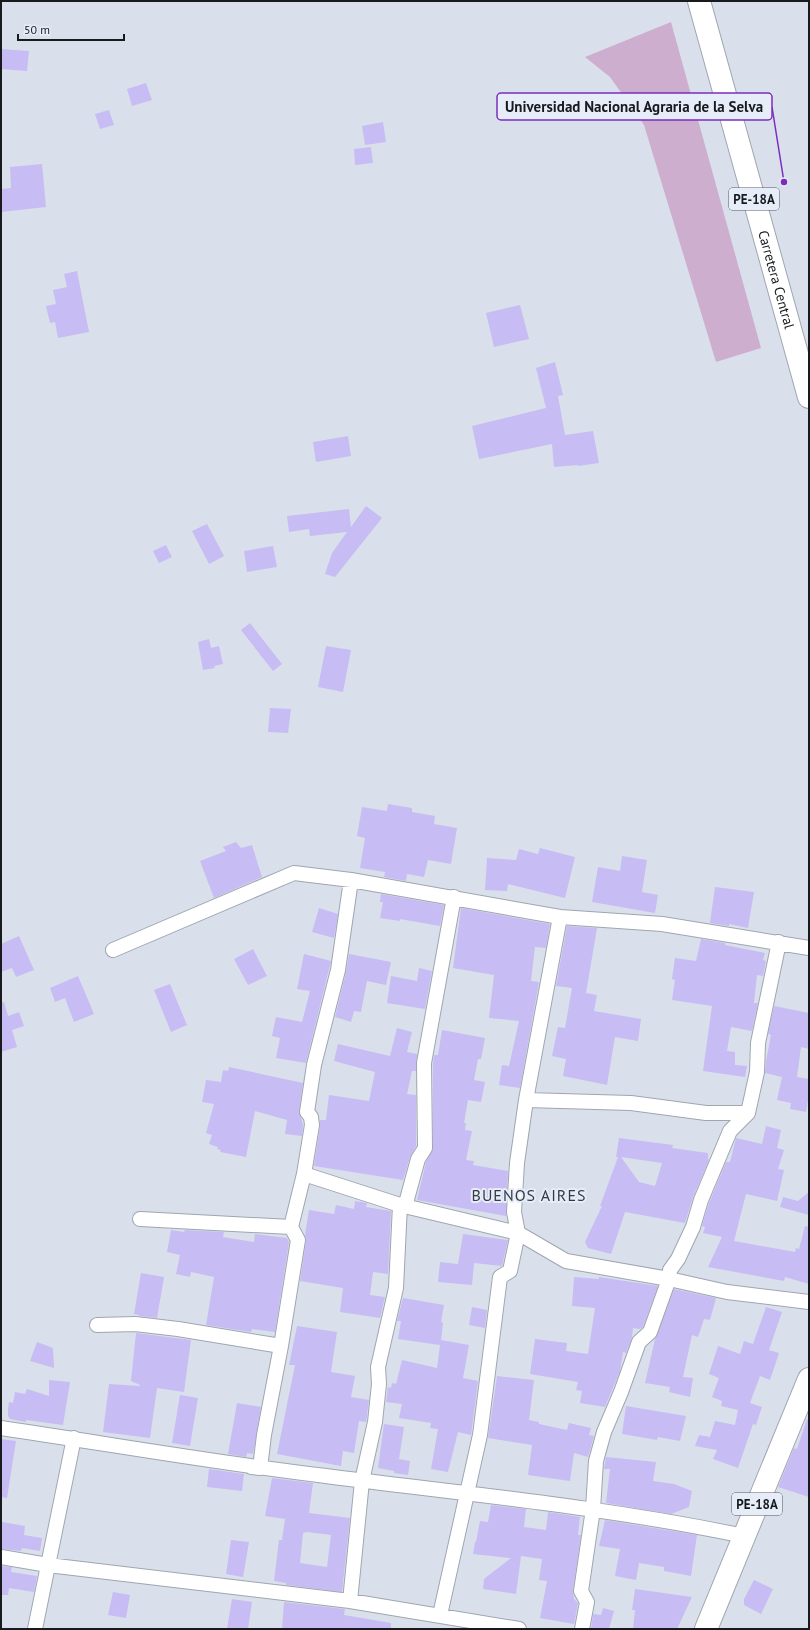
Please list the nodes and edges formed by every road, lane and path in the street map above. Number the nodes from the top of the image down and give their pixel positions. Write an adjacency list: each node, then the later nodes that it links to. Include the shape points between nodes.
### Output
1 (699, 1): 2 (highway, Carretera Central / PE-18A)
2 (809, 397)
3 (351, 880): 4 (street); 8 (street, via 294,873); 11 (street, via 338,970 314,1065 307,1112 312,1125)
4 (454, 897): 5 (street); 12 (street, via 424,1062 425,1148 418,1159 406,1203)
5 (560, 917): 6 (street, via 662,924); 9 (street)
6 (779, 942): 7 (street); 10 (street, via 758,1043 757,1072)
7 (809, 948)
8 (113, 950)
9 (526, 1100): 10 (street, via 631,1103 706,1113); 15 (street, via 517,1164 514,1212)
10 (748, 1113): 16 (street, via 730,1131 701,1200 693,1227 670,1270)
11 (304, 1174): 12 (street); 14 (street)
12 (400, 1205): 15 (street); 24 (street, via 396,1288 378,1367 375,1422)
13 (140, 1219): 14 (street)
14 (291, 1227): 19 (street, via 298,1240)
15 (518, 1233): 16 (street, via 566,1261); 25 (street, via 510,1272 500,1277 480,1435)
16 (669, 1279): 17 (street, via 727,1292); 26 (street, via 650,1332 639,1342 604,1432 596,1461)
17 (809, 1302)
18 (97, 1324): 19 (street, via 178,1329)
19 (281, 1346): 23 (street)
20 (809, 1379): 27 (highway, PE-18A)
21 (1, 1428): 22 (street)
22 (74, 1438): 23 (street); 29 (street)
23 (260, 1468): 24 (street)
24 (362, 1481): 25 (street); 30 (street)
25 (467, 1494): 26 (street); 31 (street)
26 (593, 1509): 27 (street); 34 (street, via 581,1591 587,1602)
27 (744, 1536): 35 (highway, PE-18A)
28 (1, 1557): 29 (street)
29 (48, 1565): 30 (street); 32 (street)
30 (350, 1601): 31 (street)
31 (440, 1615): 33 (street)
32 (35, 1629)
33 (518, 1629)
34 (582, 1629)
35 (706, 1629)

